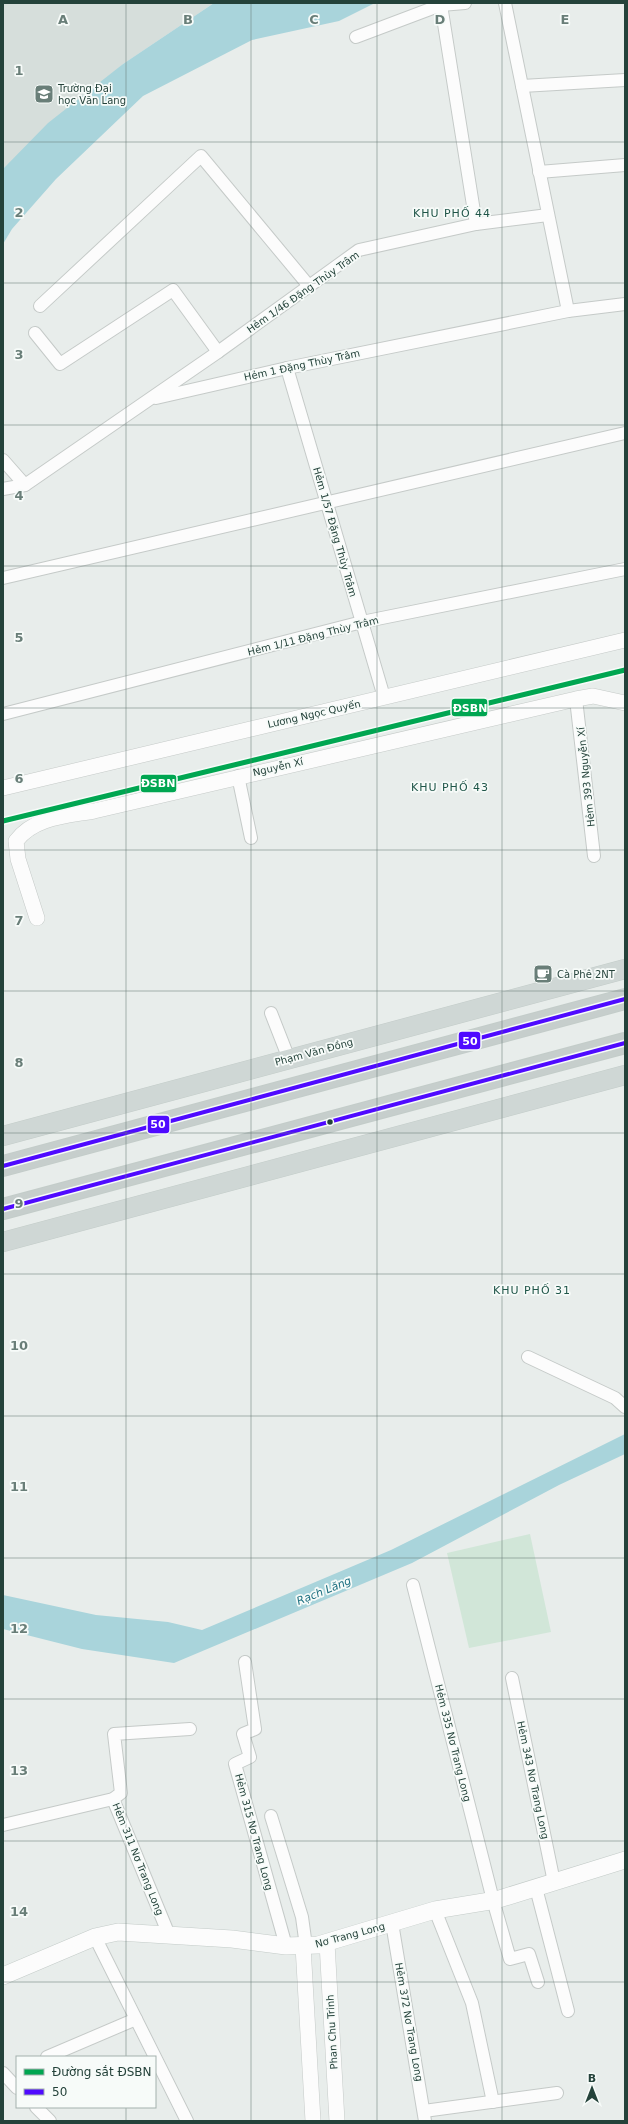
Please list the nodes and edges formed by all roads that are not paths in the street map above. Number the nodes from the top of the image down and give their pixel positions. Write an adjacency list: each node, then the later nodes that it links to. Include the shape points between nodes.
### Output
1 (466, 3): 3 (street)
2 (505, 3): 6 (street)
3 (441, 5): 4 (street); 10 (street)
4 (356, 37)
5 (625, 80): 6 (street)
6 (522, 86): 8 (street)
7 (625, 165): 8 (street)
8 (539, 172): 9 (street)
9 (548, 215): 10 (street, Hẻm 1/46 Đặng Thùy Trâm); 14 (street)
10 (476, 224): 11 (street, Hẻm 1/46 Đặng Thùy Trâm, via 359,250)
11 (309, 286): 13 (street, via 200,156); 16 (street, Hẻm 1/46 Đặng Thùy Trâm)
12 (625, 304): 14 (street, Hẻm 1 Đặng Thùy Trâm)
13 (40, 306)
14 (568, 311): 17 (street, Hẻm 1 Đặng Thùy Trâm)
15 (35, 333): 16 (street, via 60,364 173,290)
16 (218, 352): 18 (street, Hẻm 1/46 Đặng Thùy Trâm)
17 (287, 368): 18 (street, Hẻm 1 Đặng Thùy Trâm); 23 (street, Hẻm 1/57 Đặng Thùy Trâm)
18 (148, 400): 21 (street, Hẻm 1 Đặng Thùy Trâm)
19 (625, 433): 23 (street)
20 (3, 460): 21 (street)
21 (25, 484): 22 (street, Hẻm 1 Đặng Thùy Trâm)
22 (3, 489)
23 (326, 502): 25 (street); 26 (street, Hẻm 1/57 Đặng Thùy Trâm)
24 (625, 569): 26 (street, Hẻm 1/11 Đặng Thùy Trâm)
25 (3, 578)
26 (362, 622): 28 (street, Hẻm 1/57 Đặng Thùy Trâm); 31 (street, Hẻm 1/11 Đặng Thùy Trâm)
27 (625, 640): 28 (street, Lương Ngọc Quyến)
28 (384, 697): 33 (street, Lương Ngọc Quyến)
29 (576, 699): 30 (street, Nguyễn Xí, via 593,696); 32 (street, Nguyễn Xí); 35 (street, Hẻm 393 Nguyễn Xí)
30 (625, 703)
31 (3, 714)
32 (238, 776): 34 (street); 36 (street, Nguyễn Xí, via 94,811 44,820 22,833 16,841 18,859)
33 (3, 788)
34 (250, 838)
35 (594, 856)
36 (37, 918)
37 (625, 969): 41 (main road, Phạm Văn Đồng)
38 (625, 999): 44 (highway)
39 (271, 1013): 41 (street)
40 (625, 1043): 45 (highway)
41 (289, 1059): 43 (main road, Phạm Văn Đồng)
42 (625, 1075): 46 (main road)
43 (3, 1136)
44 (3, 1166)
45 (3, 1209)
46 (3, 1242)
47 (528, 1357): 48 (street, via 615,1398)
48 (625, 1407)
49 (414, 1586): 59 (street, Hẻm 335 Nơ Trang Long)
50 (245, 1662): 65 (street, Hẻm 315 Nơ Trang Long, via 255,1729 243,1734 250,1757 236,1764)
51 (512, 1678): 57 (street, Hẻm 343 Nơ Trang Long)
52 (190, 1729): 53 (street, via 114,1734 121,1793)
53 (113, 1799): 55 (street, Hẻm 311 Nơ Trang Long); 62 (street, Hẻm 311 Nơ Trang Long)
54 (271, 1816): 66 (street, via 302,1917)
55 (3, 1825)
56 (625, 1860): 57 (main road, Nơ Trang Long)
57 (554, 1882): 58 (main road, Nơ Trang Long)
58 (536, 1888): 59 (main road, Nơ Trang Long); 69 (street)
59 (493, 1900): 60 (main road, Nơ Trang Long); 68 (street, Hẻm 335 Nơ Trang Long, via 510,1959 529,1954)
60 (435, 1910): 61 (main road, Nơ Trang Long); 77 (street, via 472,2003)
61 (392, 1923): 64 (main road, Nơ Trang Long); 79 (street, Hẻm 372 Nơ Trang Long)
62 (169, 1935): 63 (main road, Nơ Trang Long, via 118,1932); 65 (main road, Nơ Trang Long)
63 (95, 1937): 67 (main road, Nơ Trang Long); 70 (street)
64 (327, 1943): 66 (main road, Nơ Trang Long); 83 (street, Phan Chu Trinh)
65 (286, 1946): 66 (main road, Nơ Trang Long)
66 (305, 1946): 82 (street)
67 (3, 1976)
68 (538, 1982)
69 (568, 2010)
70 (136, 2019): 71 (street); 72 (street)
71 (49, 2056)
72 (154, 2056)
73 (156, 2059): 81 (street)
74 (3, 2074): 75 (street)
75 (16, 2085)
76 (557, 2093): 77 (street)
77 (493, 2102): 79 (street)
78 (37, 2108): 80 (street)
79 (424, 2116)
80 (50, 2121)
81 (187, 2121)
82 (313, 2121)
83 (337, 2121)

